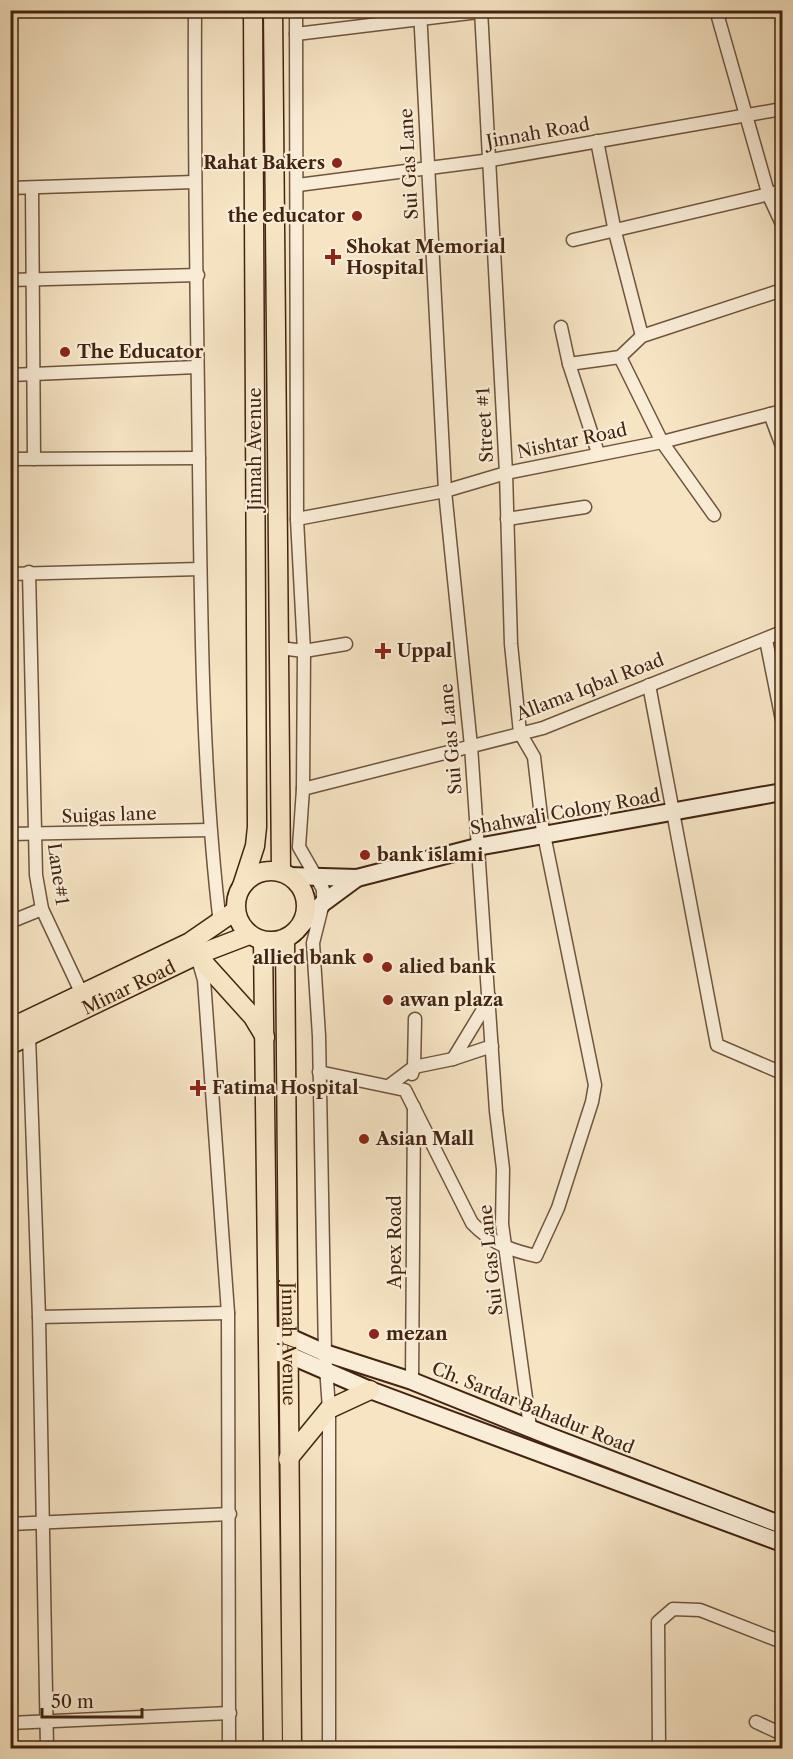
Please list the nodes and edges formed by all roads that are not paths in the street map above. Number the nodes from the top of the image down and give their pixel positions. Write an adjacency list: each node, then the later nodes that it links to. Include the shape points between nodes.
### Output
1 (195, 10): 15 (street)
2 (253, 10): 73 (main road, Jinnah Avenue, via 256,826 255,846)
3 (273, 10): 36 (main road, Jinnah Avenue)
4 (296, 10): 9 (street)
5 (495, 10): 7 (street)
6 (716, 10): 11 (street)
7 (481, 11): 8 (street); 13 (street, Street #1)
8 (420, 15): 9 (street); 14 (street, Sui Gas Lane)
9 (296, 34): 16 (street)
10 (783, 109): 11 (street, Jinnah Road)
11 (745, 116): 12 (street, Jinnah Road); 20 (street)
12 (597, 141): 13 (street, Jinnah Road); 22 (street)
13 (491, 160): 14 (street, Jinnah Road); 44 (street, Street #1)
14 (428, 169): 16 (street, Jinnah Road); 45 (street, Sui Gas Lane)
15 (194, 182): 18 (street); 24 (street)
16 (298, 185): 35 (street)
17 (10, 188): 18 (street)
18 (32, 188): 26 (street)
19 (783, 191): 20 (street)
20 (769, 196): 21 (street); 22 (street)
21 (783, 224)
22 (615, 232): 23 (street); 29 (street)
23 (573, 240)
24 (198, 275): 26 (street); 32 (street)
25 (10, 280): 26 (street)
26 (33, 280): 33 (street)
27 (783, 290): 29 (street)
28 (561, 327): 31 (street)
29 (642, 336): 30 (street)
30 (620, 357): 31 (street); 38 (street)
31 (569, 364): 40 (street)
32 (197, 367): 33 (street); 41 (street)
33 (33, 374): 34 (street); 43 (street)
34 (10, 375)
35 (297, 380): 36 (street); 48 (street)
36 (276, 381): 56 (main road, Jinnah Avenue)
37 (776, 412): 38 (street, Nishtar Road); 39 (street)
38 (662, 442): 40 (street, Nishtar Road); 47 (street)
39 (783, 446)
40 (598, 453): 44 (street, Nishtar Road)
41 (199, 458): 43 (street); 50 (street)
42 (10, 459): 43 (street)
43 (34, 459)
44 (506, 473): 45 (street, Nishtar Road); 49 (street, Street #1)
45 (445, 490): 48 (street, Nishtar Road); 61 (street, Sui Gas Lane)
46 (585, 507): 49 (street)
47 (714, 515)
48 (297, 519): 57 (street)
49 (507, 519): 60 (street, Street #1, via 511,645)
50 (201, 569): 51 (street); 65 (street)
51 (29, 572): 52 (street); 68 (street, Lane#1)
52 (10, 574)
53 (783, 632): 54 (street, Allama Iqbal Road)
54 (766, 640): 58 (street, Allama Iqbal Road); 59 (street)
55 (346, 644): 57 (street)
56 (280, 648): 57 (street); 70 (main road, Jinnah Avenue)
57 (304, 651): 62 (street)
58 (649, 684): 60 (street, Allama Iqbal Road, via 543,728); 64 (street)
59 (783, 720)
60 (520, 733): 61 (street, Allama Iqbal Road); 67 (street, Street #1, via 534,757)
61 (471, 746): 62 (street, Allama Iqbal Road); 69 (street, Sui Gas Lane)
62 (303, 789): 71 (street, via 298,847)
63 (783, 792): 64 (main road, Shahwali Colony Road)
64 (673, 812): 67 (main road, Shahwali Colony Road); 93 (street, via 717,1045)
65 (209, 830): 68 (street, Suigas lane); 78 (street)
66 (10, 834): 68 (street, Suigas lane)
67 (544, 834): 69 (main road, Shahwali Colony Road); 97 (street, Street #1, via 595,1085 558,1208 536,1257)
68 (34, 835): 75 (street, Lane#1)
69 (477, 847): 72 (main road, Shahwali Colony Road); 83 (street, Sui Gas Lane)
70 (285, 874): 71 (main road, Shahwali Colony Road); 73 (main road, via 259,873); 79 (main road, via 301,888 306,904 303,921)
71 (317, 878): 72 (main road, Shahwali Colony Road); 74 (street, via 323,889)
72 (357, 878): 74 (main road, Shahwali Colony Road)
73 (242, 886): 76 (main road, via 236,898)
74 (323, 903): 79 (main road, Shahwali Colony Road); 92 (street, via 313,943)
75 (42, 909): 77 (street); 82 (street, Lane#1)
76 (236, 911): 78 (main road, Minar Road); 80 (main road, via 238,920)
77 (10, 922)
78 (220, 924): 82 (main road, Minar Road)
79 (289, 936): 80 (main road); 101 (main road, Jinnah Avenue)
80 (256, 938): 81 (main road, Minar Road); 87 (main road, Jinnah Avenue)
81 (197, 955): 86 (main road, Minar Road); 87 (main road, via 253,1017); 98 (street, via 204,980)
82 (82, 994): 85 (main road, Minar Road)
83 (490, 998): 89 (street, Sui Gas Lane); 90 (street)
84 (415, 1018): 91 (street)
85 (10, 1028)
86 (28, 1036): 88 (main road, Minar Road); 99 (street)
87 (266, 1038): 100 (main road, Jinnah Avenue)
88 (10, 1045)
89 (492, 1046): 90 (street); 97 (street, Sui Gas Lane)
90 (453, 1059): 91 (street)
91 (414, 1067): 94 (street); 95 (street)
92 (319, 1072): 94 (street); 102 (street)
93 (783, 1072)
94 (390, 1085): 95 (street)
95 (405, 1090): 96 (street)
96 (414, 1103): 97 (street, via 466,1214 484,1236); 104 (street, Apex Road)
97 (506, 1249): 107 (street, Sui Gas Lane)
98 (228, 1313): 99 (street); 110 (street)
99 (39, 1317): 111 (street)
100 (268, 1343): 101 (main road, Ch. Sardar Bahadur Road); 123 (main road, Jinnah Avenue)
101 (287, 1345): 102 (main road, Ch. Sardar Bahadur Road); 103 (main road, Ch. Sardar Bahadur Road); 109 (main road, Jinnah Avenue)
102 (325, 1353): 103 (street); 104 (main road, Ch. Sardar Bahadur Road)
103 (328, 1373): 105 (main road, Ch. Sardar Bahadur Road); 106 (street)
104 (412, 1381): 107 (main road, Ch. Sardar Bahadur Road)
105 (370, 1390): 106 (main road); 108 (main road, Ch. Sardar Bahadur Road)
106 (329, 1409): 109 (main road); 125 (street)
107 (530, 1427): 108 (main road, Ch. Sardar Bahadur Road)
108 (545, 1444): 113 (main road, Ch. Sardar Bahadur Road); 114 (main road, Ch. Sardar Bahadur Road)
109 (288, 1459): 124 (main road, Jinnah Avenue)
110 (230, 1514): 111 (street); 116 (street)
111 (42, 1523): 112 (street); 117 (street)
112 (10, 1524)
113 (783, 1525)
114 (783, 1543)
115 (783, 1642): 126 (street, via 700,1610 673,1609 658,1622)
116 (230, 1713): 117 (street); 122 (street)
117 (47, 1721): 119 (street); 121 (street)
118 (756, 1722): 120 (street)
119 (10, 1723)
120 (783, 1734)
121 (47, 1749)
122 (229, 1749)
123 (273, 1749)
124 (292, 1749)
125 (329, 1749)
126 (659, 1749)

